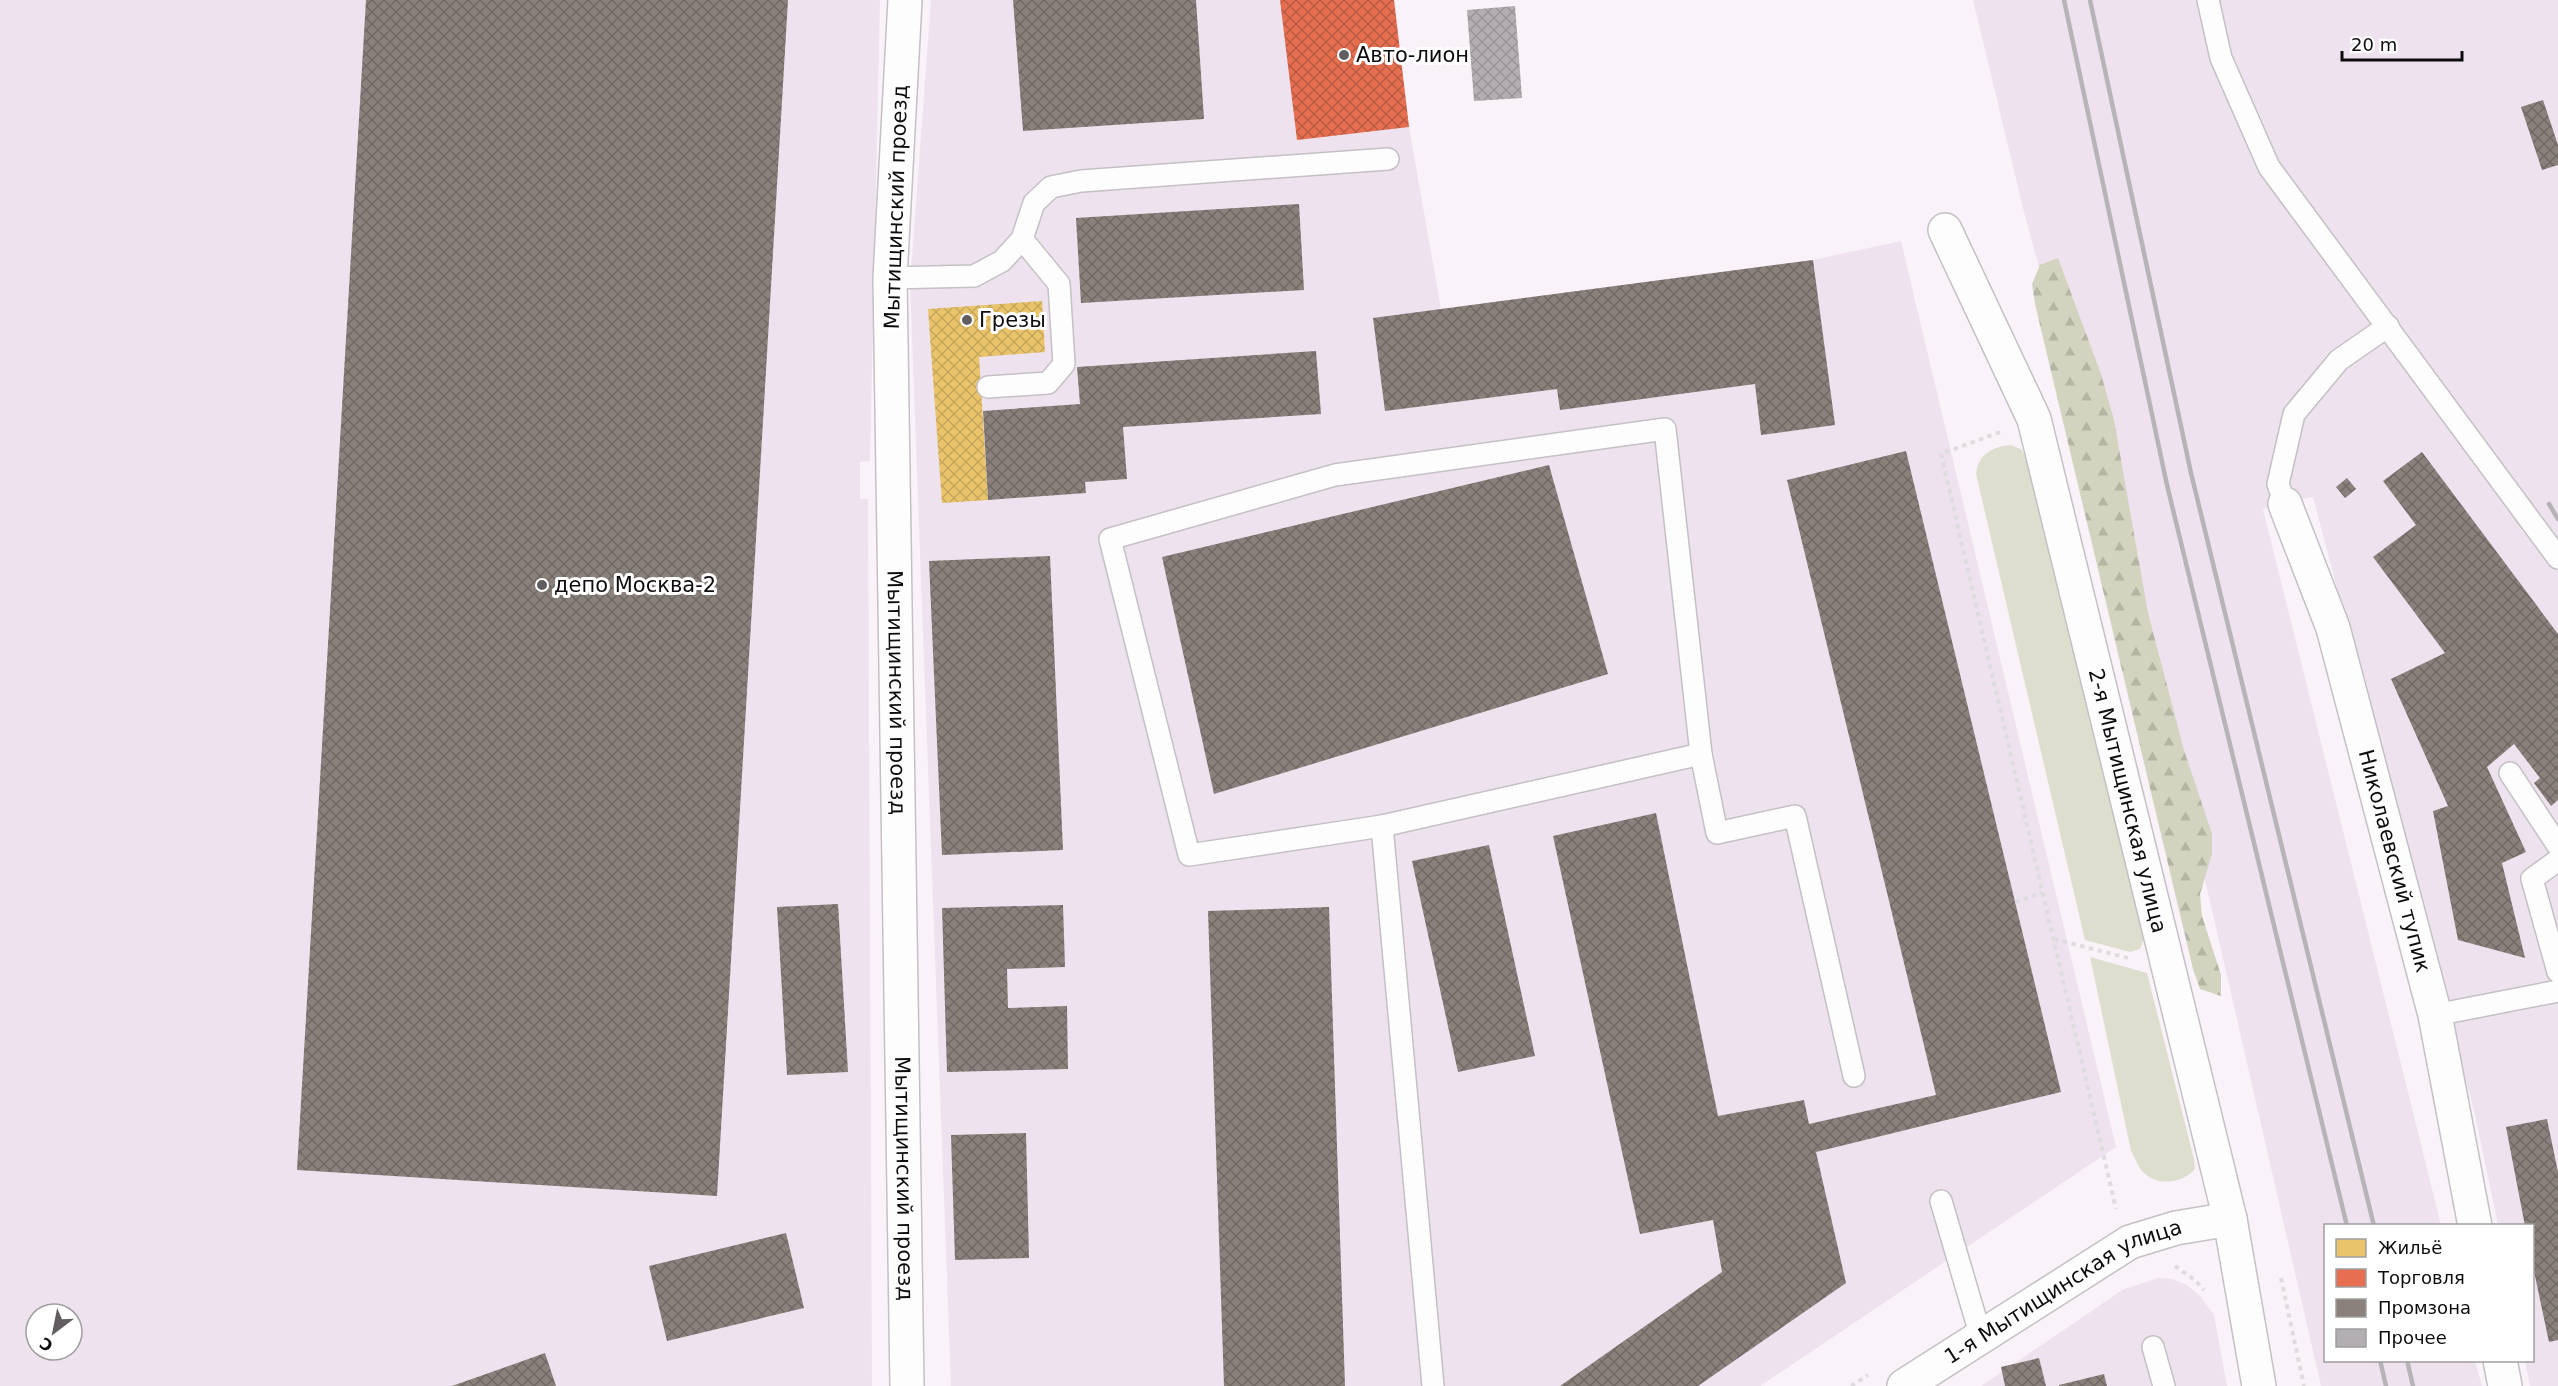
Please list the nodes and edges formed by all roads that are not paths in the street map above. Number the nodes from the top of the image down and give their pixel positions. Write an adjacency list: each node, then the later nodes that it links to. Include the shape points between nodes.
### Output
1 (905, 0): 6 (street, Мытищинский проезд)
2 (2208, 0): 7 (lane, via 2221,58 2269,167)
3 (1388, 159): 5 (lane, via 1071,183 1051,188 1034,203)
4 (1945, 230): 21 (street, 2-я Мытищинская улица, via 2034,418)
5 (1022, 239): 6 (lane, via 1002,261 974,276); 8 (lane, via 1059,284 1064,364 1048,383)
6 (890, 278): 26 (street, Мытищинский проезд)
7 (2388, 326): 9 (lane, via 2340,360 2294,414 2278,484); 10 (lane)
8 (988, 387)
9 (2285, 504): 18 (street, Николаевский тупик, via 2332,628)
10 (2558, 558)
11 (1701, 754): 13 (lane); 13 (lane, via 1665,429 1335,475 1110,539 1190,855); 19 (lane, via 1717,834 1795,816)
12 (2510, 773): 14 (lane)
13 (1382, 826): 27 (lane)
14 (2558, 846)
15 (2558, 860): 16 (lane, via 2532,879)
16 (2558, 972)
17 (2558, 991): 18 (lane)
18 (2435, 1015): 22 (street, Николаевский тупик)
19 (1854, 1076)
20 (1941, 1201): 23 (lane)
21 (2230, 1219): 23 (street, 1-я Мытищинская улица, via 2176,1228 2130,1242); 30 (street, 2-я Мытищинская улица)
22 (2475, 1224)
23 (1981, 1337): 28 (street, 1-я Мытищинская улица)
24 (2153, 1347): 29 (lane)
25 (2500, 1362): 31 (street)
26 (907, 1386)
27 (1433, 1386)
28 (1904, 1386)
29 (2164, 1386)
30 (2259, 1386)
31 (2505, 1386)

